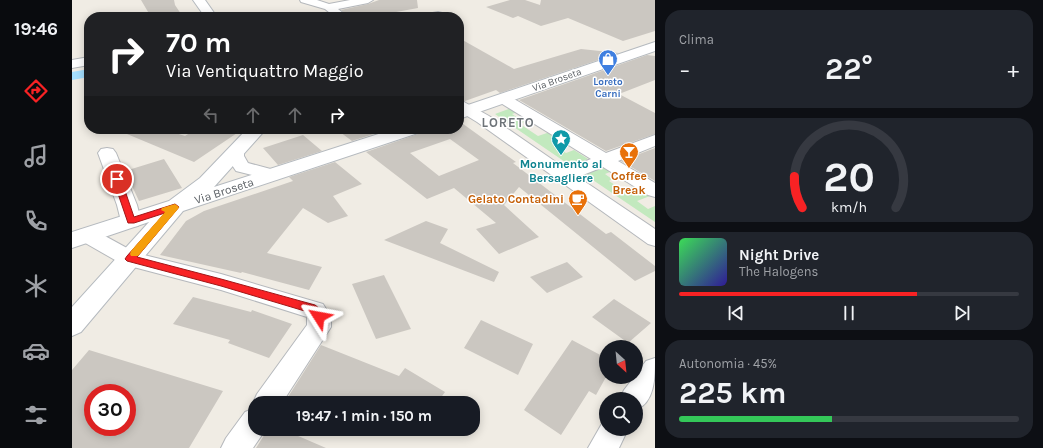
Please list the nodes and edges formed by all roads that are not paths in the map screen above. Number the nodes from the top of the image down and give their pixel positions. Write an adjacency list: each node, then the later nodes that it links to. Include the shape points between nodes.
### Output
1 (199, 0): 5 (street)
2 (305, 0): 4 (street)
3 (368, 0): 4 (street)
4 (329, 7): 6 (street)
5 (207, 12)
6 (336, 12)
7 (655, 46): 10 (street, Via Broseta)
8 (84, 62): 9 (street)
9 (72, 64)
10 (504, 99): 11 (street, Via Broseta); 18 (street)
11 (464, 109)
12 (464, 111): 20 (street)
13 (252, 134): 16 (street)
14 (397, 134): 19 (street, Via Broseta)
15 (655, 140): 18 (street)
16 (236, 152): 19 (street, Via Broseta, via 235,156 242,167); 22 (street, via 207,182)
17 (107, 153): 23 (street)
18 (605, 160): 20 (street); 21 (street)
19 (272, 175): 22 (street, Via Broseta)
20 (564, 176): 25 (street)
21 (655, 191)
22 (175, 207): 23 (street, Via Broseta); 26 (street)
23 (131, 221): 24 (street, Via Broseta)
24 (79, 238): 26 (street, Via Broseta)
25 (655, 239)
26 (130, 259): 27 (street); 30 (street, Via Broseta, via 221,282 315,310 319,317 319,327)
27 (72, 325)
28 (655, 369): 29 (street)
29 (639, 392)
30 (272, 396)
31 (248, 431): 33 (street)
32 (610, 436): 34 (street)
33 (236, 448)
34 (603, 448)

